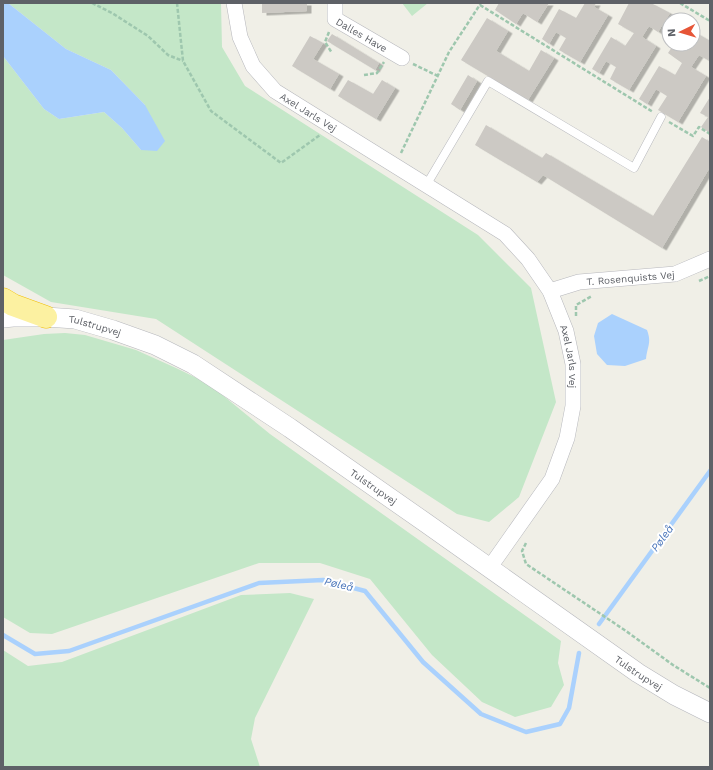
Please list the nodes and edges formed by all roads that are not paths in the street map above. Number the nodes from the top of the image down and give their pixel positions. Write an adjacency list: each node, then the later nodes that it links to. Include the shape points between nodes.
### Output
1 (234, 3): 5 (street, Axel Jarls Vej, via 240,37 253,66 275,91)
2 (335, 3): 3 (street, Dalles Have, via 335,19)
3 (396, 55)
4 (661, 117): 5 (lane, via 634,168 488,81)
5 (427, 184): 7 (street, Axel Jarls Vej, via 505,234 528,259)
6 (710, 259): 7 (street, T. Rosenquists Vej, via 675,274 579,282)
7 (550, 291): 10 (street, Axel Jarls Vej, via 566,331 573,364 573,406 567,438 552,479)
8 (6, 312): 9 (highway, via 13,304)
9 (46, 317): 10 (street, Tulstrupvej, via 75,319 113,330 155,345 193,364)
10 (490, 567): 11 (street, Tulstrupvej, via 638,673)
11 (710, 713)

